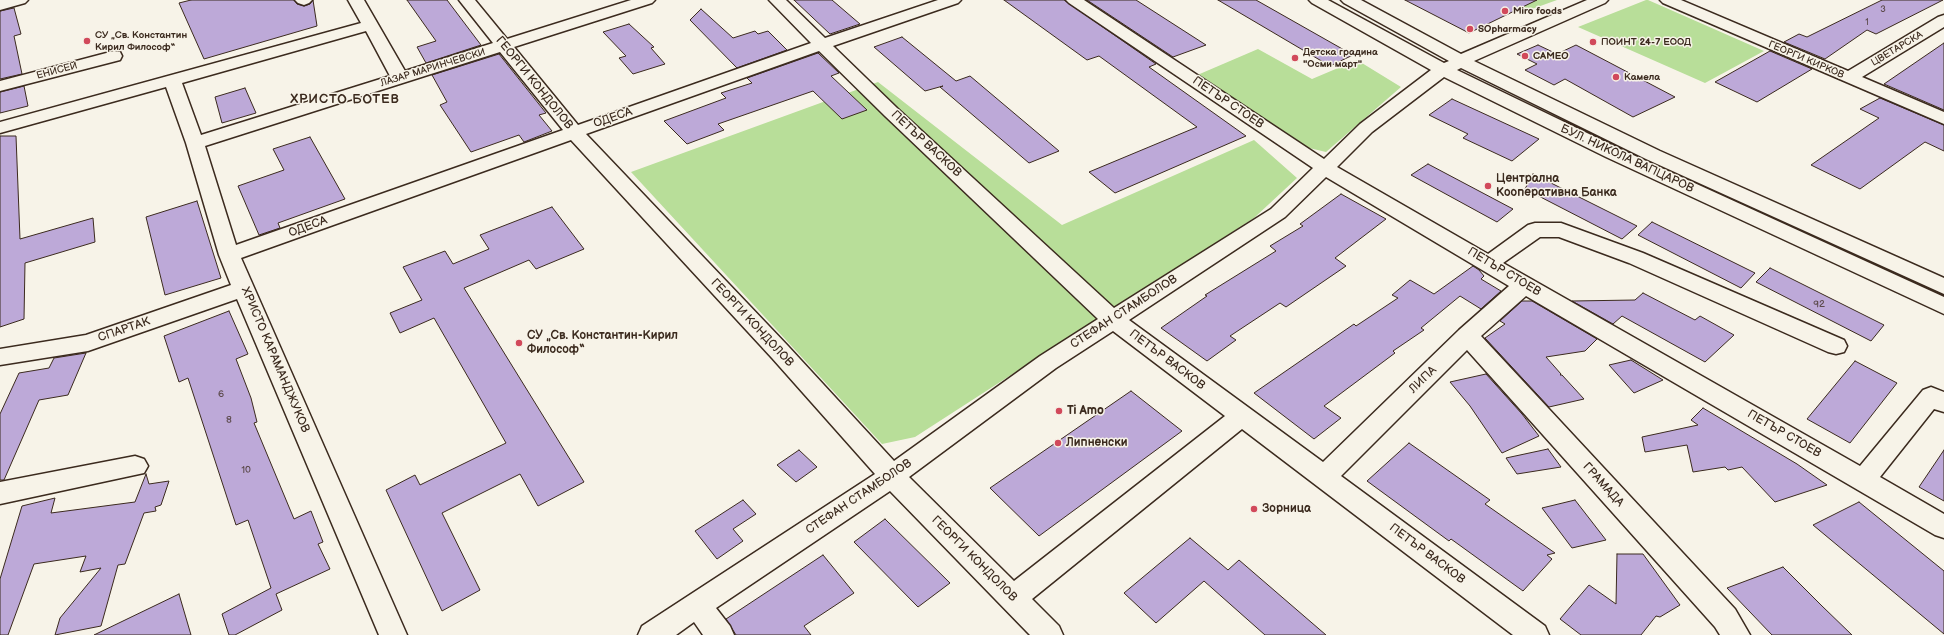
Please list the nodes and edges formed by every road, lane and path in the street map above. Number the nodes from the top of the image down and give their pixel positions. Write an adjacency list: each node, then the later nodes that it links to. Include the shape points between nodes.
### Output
1 (20, 0): 12 (street)
2 (356, 0): 14 (street)
3 (468, 0): 16 (street, ГЕОРГИ КОНДОЛОВ)
4 (647, 0): 16 (street, ЛАЗАР МАРИНЧЕВСКИ)
5 (777, 0): 15 (street, ПЕТЪР ВАСКОВ)
6 (954, 0): 15 (street, ОДЕСА)
7 (1074, 0): 28 (street, ПЕТЪР СТОЕВ)
8 (1317, 0): 19 (street, БУЛ. НИКОЛА ВАПЦАРОВ)
9 (1349, 0): 18 (street, БУЛ. НИКОЛА ВАПЦАРОВ)
10 (1600, 0): 18 (street, СТЕФАН СТАМБОЛОВ)
11 (1668, 0): 21 (street, ГЕОРГИ КИРКОВ)
12 (0, 5)
13 (1944, 20): 21 (street, ЦВЕТАРСКА)
14 (371, 25): 20 (street); 22 (street)
15 (823, 44): 26 (street, ОДЕСА); 35 (street, ПЕТЪР ВАСКОВ)
16 (503, 46): 20 (street, ЛАЗАР МАРИНЧЕВСКИ); 26 (street, ГЕОРГИ КОНДОЛОВ)
17 (114, 56): 23 (street, ЕНИСЕЙ)
18 (1461, 61): 19 (street, СТЕФАН СТАМБОЛОВ); 32 (street, БУЛ. НИКОЛА ВАПЦАРОВ, via 1653,155)
19 (1444, 70): 28 (street, СТЕФАН СТАМБОЛОВ, via 1366,128); 34 (street, БУЛ. НИКОЛА ВАПЦАРОВ, via 1613,153)
20 (400, 78): 27 (street, ЛАЗАР МАРИНЧЕВСКИ)
21 (1849, 78): 24 (street, ГЕОРГИ КИРКОВ)
22 (172, 80): 25 (street); 27 (street, ХРИСТО КАРАМАНДЖУКОВ)
23 (0, 86)
24 (1944, 120)
25 (0, 128)
26 (574, 132): 29 (street, ОДЕСА); 42 (street, ГЕОРГИ КОНДОЛОВ)
27 (195, 143): 29 (street, ХРИСТО КАРАМАНДЖУКОВ)
28 (1325, 168): 30 (street, ПЕТЪР СТОЕВ); 35 (street, СТЕФАН СТАМБОЛОВ, via 1278,213)
29 (229, 255): 33 (street, ХРИСТО КАРАМАНДЖУКОВ)
30 (1490, 264): 31 (street, ПЕТЪР СТОЕВ); 37 (street, via 1535,230 1561,230 1636,258)
31 (1524, 285): 36 (street, ЛИПА); 44 (street, ПЕТЪР СТОЕВ)
32 (1944, 287)
33 (244, 288): 38 (street, СПАРТАК, via 88,343); 49 (street, ХРИСТО КАРАМАНДЖУКОВ)
34 (1944, 306)
35 (1112, 319): 40 (street, ПЕТЪР ВАСКОВ); 42 (street, СТЕФАН СТАМБОЛОВ, via 1048,362)
36 (1467, 336): 43 (street, ЛИПА); 54 (street, ГРАМАДА, via 1725,618)
37 (1836, 346)
38 (0, 357)
39 (1944, 403): 44 (street, via 1930,396)
40 (1242, 416): 43 (street, ПЕТЪР ВАСКОВ); 47 (street)
41 (135, 466): 45 (street)
42 (892, 476): 47 (street, ГЕОРГИ КОНДОЛОВ); 48 (street, СТЕФАН СТАМБОЛОВ)
43 (1324, 477): 53 (street, ПЕТЪР ВАСКОВ)
44 (1863, 480): 46 (street, ПЕТЪР СТОЕВ)
45 (0, 493)
46 (1944, 527)
47 (1013, 598): 52 (street, ГЕОРГИ КОНДОЛОВ)
48 (698, 605): 50 (street, СТЕФАН СТАМБОЛОВ); 51 (street)
49 (393, 635)
50 (652, 635)
51 (720, 635)
52 (1049, 635)
53 (1535, 635)
54 (1736, 635)

